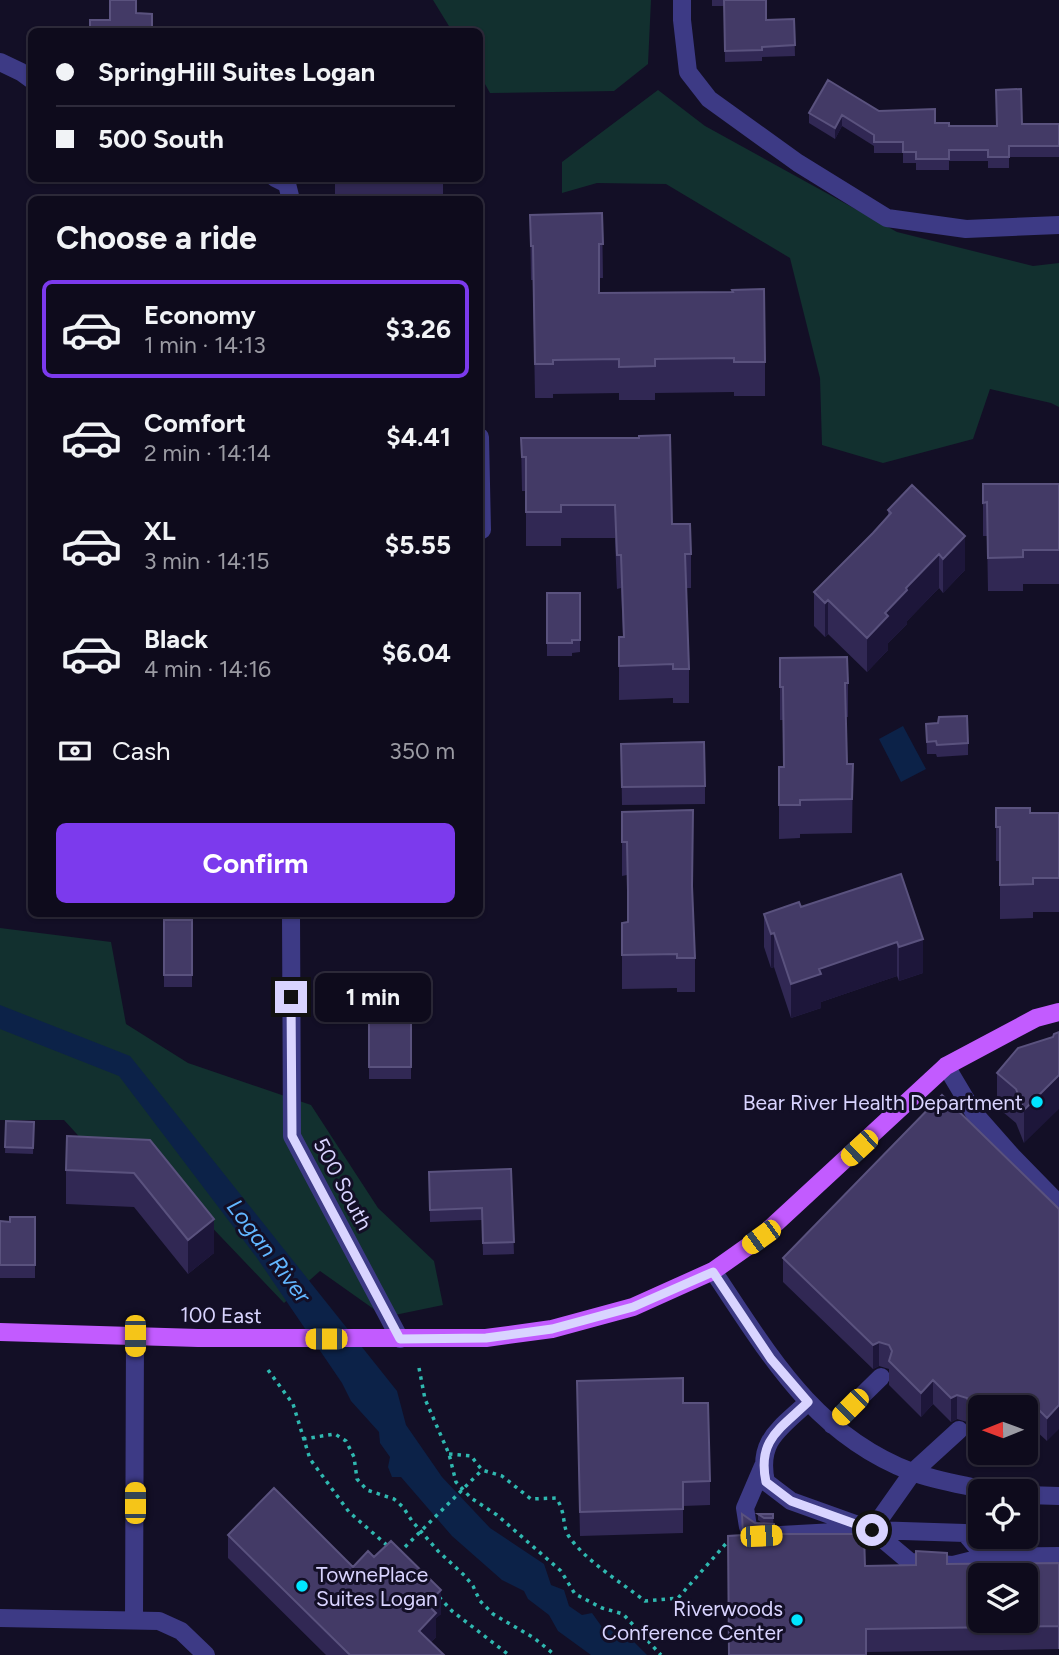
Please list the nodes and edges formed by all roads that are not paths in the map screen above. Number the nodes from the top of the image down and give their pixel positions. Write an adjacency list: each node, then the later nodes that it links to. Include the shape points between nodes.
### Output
1 (682, 0): 4 (street, via 688,72 709,99 798,163 887,218 966,229)
2 (0, 62): 3 (street)
3 (28, 77)
4 (1059, 225)
5 (291, 917): 12 (street, 500 South, via 292,1136)
6 (1059, 1012): 7 (main road, 100 East, via 1036,1018)
7 (946, 1066): 8 (street, via 974,1113); 9 (main road, 100 East, via 761,1237)
8 (1059, 1203)
9 (713, 1272): 12 (main road, 100 East, via 633,1307 552,1329 486,1338); 14 (street, via 771,1359)
10 (0, 1332): 11 (main road, 100 East)
11 (135, 1336): 12 (main road, 100 East); 26 (street)
12 (400, 1339)
13 (881, 1377): 15 (street)
14 (808, 1402): 15 (street); 17 (street, via 767,1444)
15 (832, 1425): 18 (street)
16 (959, 1430): 18 (street)
17 (763, 1466): 22 (street, via 766,1482 791,1501); 22 (street, via 745,1508 748,1527 761,1536)
18 (913, 1472): 19 (street); 22 (street)
19 (968, 1486)
20 (1038, 1495): 21 (street)
21 (1059, 1496)
22 (872, 1530): 24 (street, via 965,1533); 24 (street, via 910,1562 953,1565)
23 (1059, 1556): 24 (street)
24 (985, 1557)
25 (0, 1618): 26 (street)
26 (134, 1620): 27 (street, via 170,1624)
27 (206, 1655)

